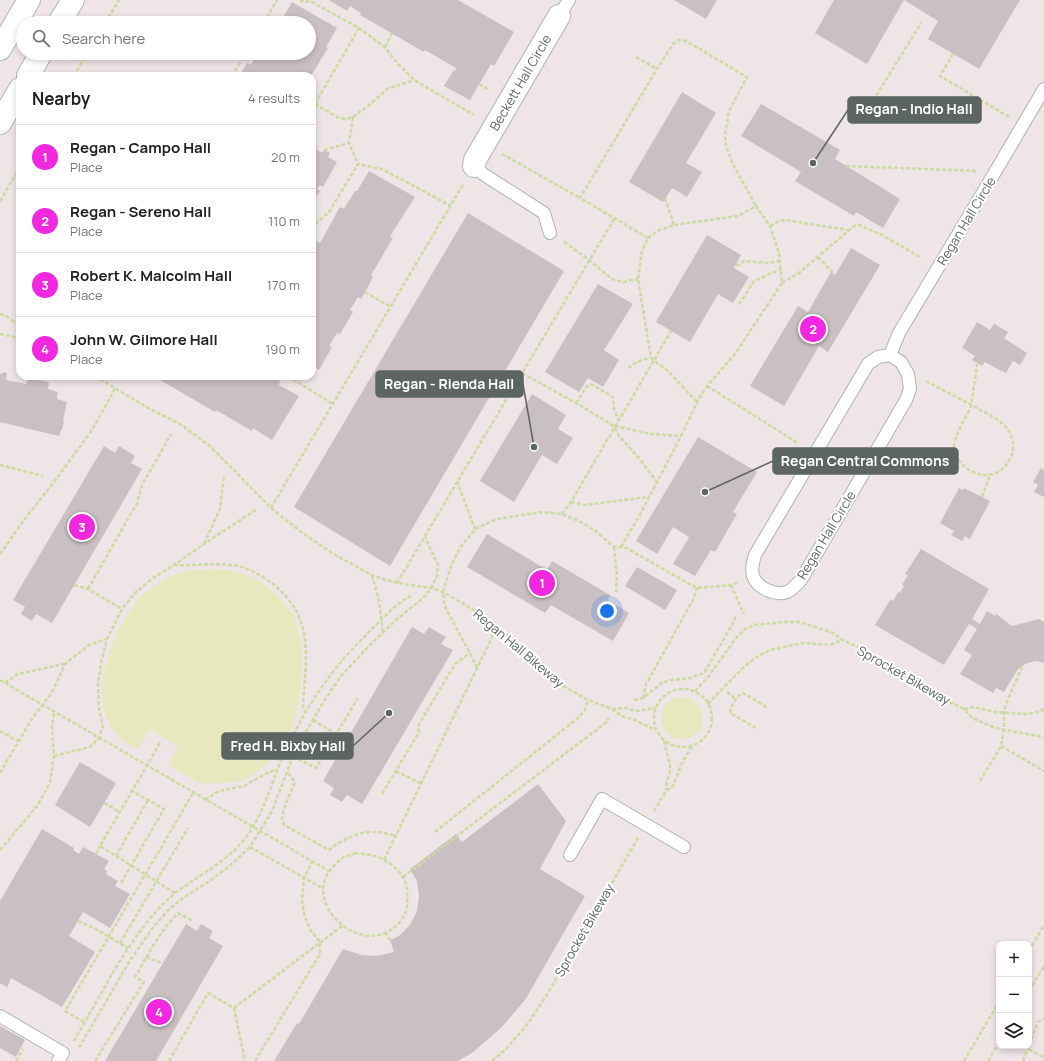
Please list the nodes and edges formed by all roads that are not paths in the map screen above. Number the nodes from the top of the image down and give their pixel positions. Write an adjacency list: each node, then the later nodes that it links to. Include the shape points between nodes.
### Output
1 (29, 0): 4 (street)
2 (73, 0): 5 (street)
3 (564, 8): 13 (street, Beckett Hall Circle, via 475,160)
4 (20, 16)
5 (63, 16)
6 (16, 22): 7 (street)
7 (0, 49)
8 (38, 60): 9 (street)
9 (30, 72)
10 (1044, 89): 15 (lane, Regan Hall Circle, via 899,333)
11 (16, 96): 12 (street)
12 (0, 123)
13 (474, 166): 14 (lane, via 544,213)
14 (550, 233)
15 (890, 355): 15 (lane, Regan Hall Circle, via 878,357 868,364 755,555 752,565 753,576 759,585 771,592 788,592 801,580 906,400 910,388 908,374 901,362)
16 (684, 846): 17 (lane, via 602,799)
17 (570, 855)
18 (0, 1016): 19 (lane)
19 (63, 1054)

